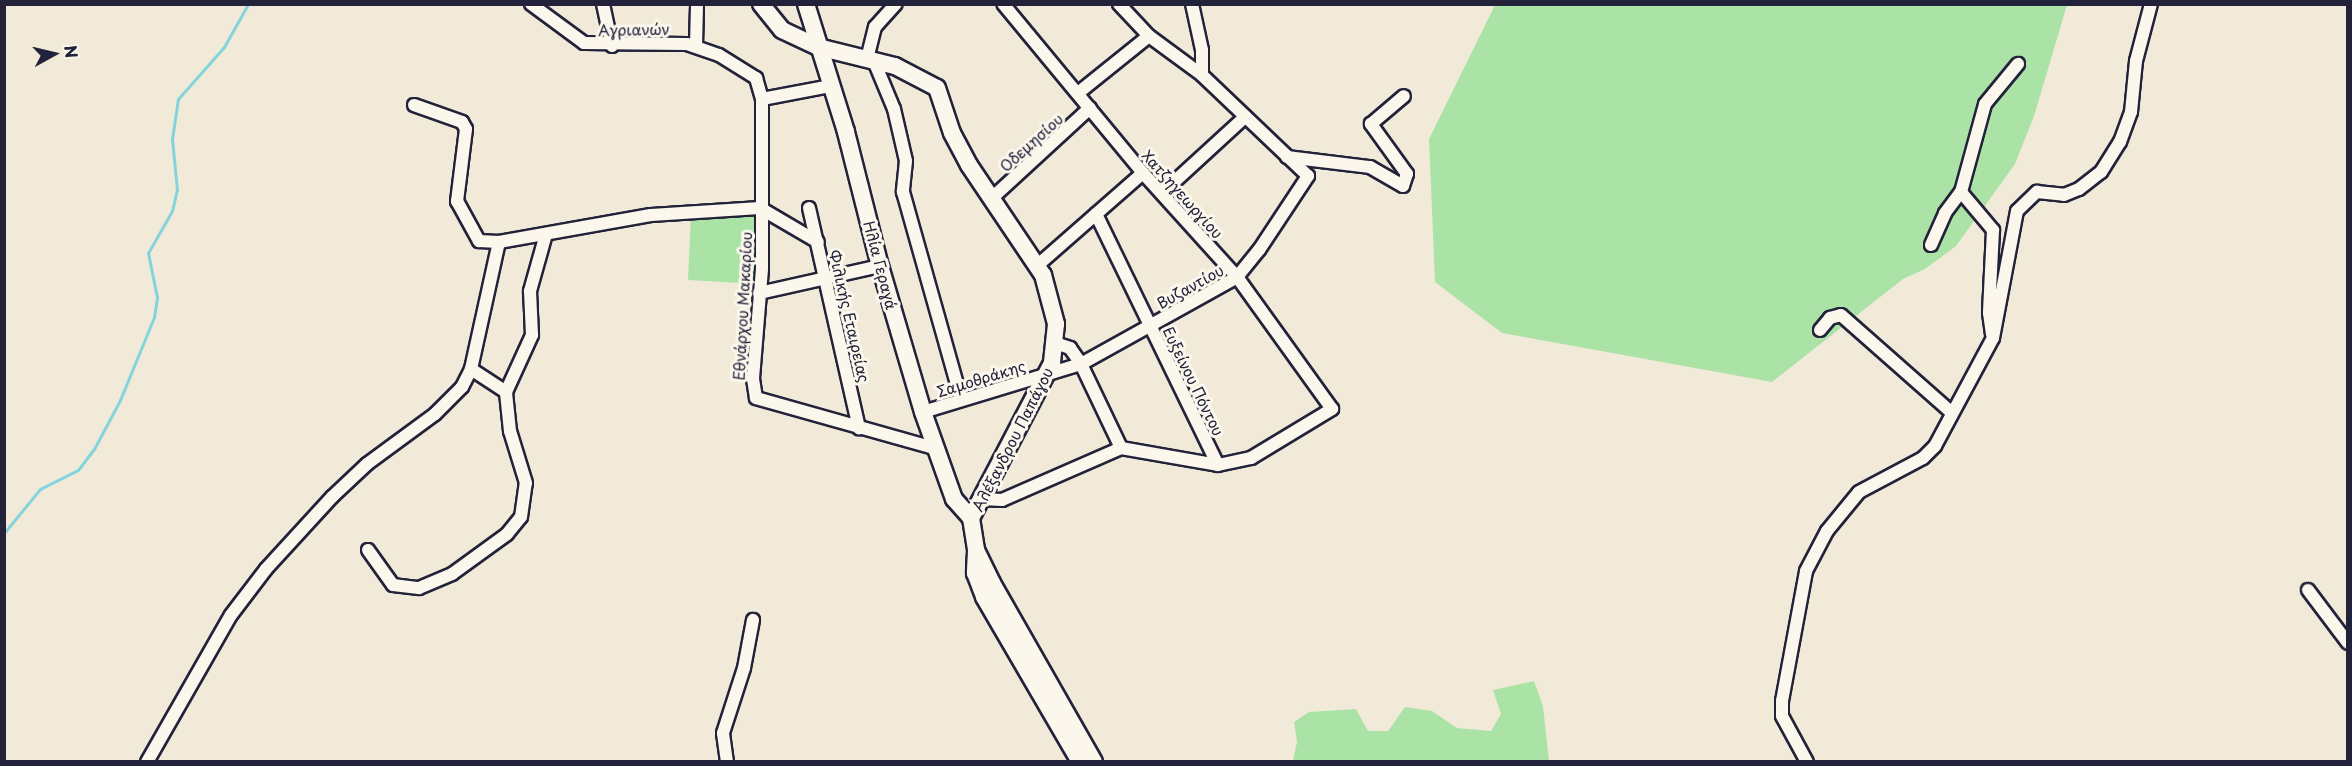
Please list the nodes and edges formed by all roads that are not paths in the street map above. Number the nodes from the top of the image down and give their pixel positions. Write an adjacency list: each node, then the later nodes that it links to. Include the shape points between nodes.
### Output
1 (531, 4): 12 (street, Αγριανών, via 584,43)
2 (603, 4): 12 (street)
3 (697, 4): 13 (street)
4 (760, 4): 14 (street, Αλέξανδρου Παπάγου, via 782,30)
5 (806, 4): 14 (street, Ηλία Γεραγά)
6 (896, 4): 15 (street, via 875,27)
7 (1003, 4): 19 (street, Χατζηγεωργίου)
8 (1119, 4): 11 (street)
9 (1192, 4): 17 (street, via 1202,50)
10 (2151, 4): 44 (street, via 2136,61 2131,112 2113,154 2101,172 2073,194 2037,192 2027,197 2017,211)
11 (1149, 36): 17 (street); 19 (street)
12 (612, 45): 13 (street, Αγριανών, via 660,42)
13 (696, 46): 21 (street, Αγριανών, via 748,70 761,86)
14 (818, 47): 15 (street, Αλέξανδρου Παπάγου); 18 (street, Ηλία Γεραγά)
15 (870, 60): 29 (street, Αλέξανδρου Παπάγου, via 916,74 937,88 951,133); 50 (street, via 894,109 906,161 903,192)
16 (2018, 64): 27 (street, via 1985,104)
17 (1202, 75): 24 (street)
18 (830, 86): 21 (street); 38 (street, Ηλία Γεραγά)
19 (1078, 93): 23 (street, Χατζηγεωργίου)
20 (1404, 96): 25 (street, via 1371,124 1407,174 1403,186 1370,166)
21 (762, 99): 30 (street, Εθνάρχου Μακαρίου)
22 (414, 105): 34 (street, via 462,122 466,129 457,201 479,241)
23 (1090, 108): 26 (street, Χατζηγεωργίου); 29 (street, Οδεμησίου)
24 (1245, 117): 25 (street); 28 (street)
25 (1287, 157): 39 (street, Βυζαντίου, via 1308,176)
26 (1143, 173): 28 (street, Χατζηγεωργίου); 32 (street)
27 (1961, 192): 36 (street, via 1945,213); 44 (street, via 1993,230 1989,313)
28 (1162, 193): 39 (street, Χατζηγεωργίου)
29 (992, 198): 37 (street, Αλέξανδρου Παπάγου)
30 (760, 208): 33 (street, via 651,215); 35 (street, Φιλικής Εταιρείας); 41 (street, Εθνάρχου Μακαρίου)
31 (809, 208): 35 (street)
32 (1096, 214): 37 (street); 42 (street, Ευξείνου Πόντου)
33 (546, 234): 34 (street); 49 (street, via 530,291 532,335)
34 (499, 242): 47 (street)
35 (818, 242): 40 (street, Φιλικής Εταιρείας)
36 (1931, 245)
37 (1039, 264): 45 (street, Αλέξανδρου Παπάγου, via 1053,309)
38 (880, 266): 40 (street); 51 (street, Ηλία Γεραγά)
39 (1237, 277): 42 (street, Βυζαντίου); 56 (street, Χατζηγεωργίου, via 1332,409 1251,458)
40 (827, 278): 41 (street); 53 (street, Φιλικής Εταιρείας)
41 (759, 293): 53 (street, Εθνάρχου Μακαρίου, via 754,345 756,398)
42 (1149, 326): 46 (street, Βυζαντίου); 56 (street, Ευξείνου Πόντου)
43 (1820, 330): 52 (street, via 1830,318 1841,315)
44 (1993, 338): 52 (street)
45 (1055, 343): 46 (street, via 1070,348); 48 (street, Αλέξανδρου Παπάγου)
46 (1081, 364): 48 (street, Βυζαντίου); 54 (street)
47 (471, 369): 49 (street); 64 (street, via 453,397 367,464 266,569 231,615)
48 (1048, 374): 50 (street, Σαμοθράκης); 57 (street, Αλέξανδρου Παπάγου)
49 (506, 392): 59 (street, via 510,431 527,494 514,526 452,574 419,588 393,585)
50 (961, 399): 51 (street, Σαμοθράκης)
51 (923, 411): 55 (street, Ηλία Γεραγά)
52 (1951, 412): 68 (street, via 1930,454 1859,492 1845,506 1806,572 1782,716)
53 (859, 428): 55 (street, Εθνάρχου Μακαρίου)
54 (1121, 448): 56 (street); 57 (street, via 1002,500)
55 (937, 449): 58 (street, Ηλία Γεραγά, via 954,499)
56 (1218, 465)
57 (982, 499): 58 (street, Αλέξανδρου Παπάγου)
58 (971, 518): 60 (street)
59 (369, 550)
60 (976, 550): 66 (street, via 975,573 984,597); 67 (street)
61 (2308, 590): 63 (street)
62 (753, 620): 65 (street, via 744,668 723,734)
63 (2348, 643)
64 (147, 762)
65 (727, 762)
66 (1080, 762)
67 (1094, 762)
68 (1806, 762)

